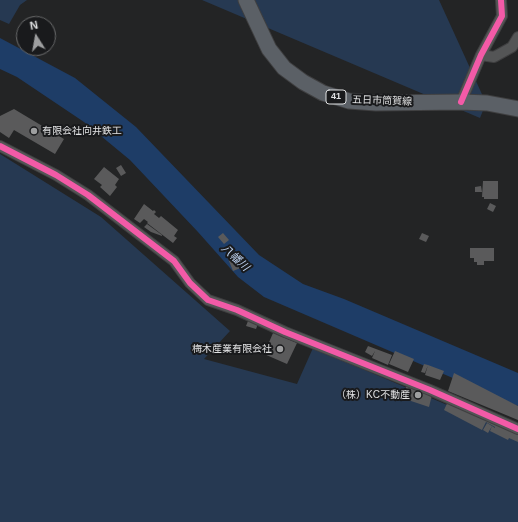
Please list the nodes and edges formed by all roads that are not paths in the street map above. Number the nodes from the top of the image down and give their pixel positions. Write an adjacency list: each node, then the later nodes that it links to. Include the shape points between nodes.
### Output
1 (246, 0): 5 (main road, 五日市筒賀線 / 41, via 270,49 284,68 302,82 323,93 349,101)
2 (501, 0): 4 (street, via 502,16)
3 (518, 37): 4 (street, via 512,47 494,57)
4 (481, 55): 5 (street)
5 (468, 102): 6 (main road, 五日市筒賀線 / 41)
6 (518, 109)
7 (0, 146): 8 (street, via 88,195 174,261 190,284 208,300 430,390)
8 (518, 429)

